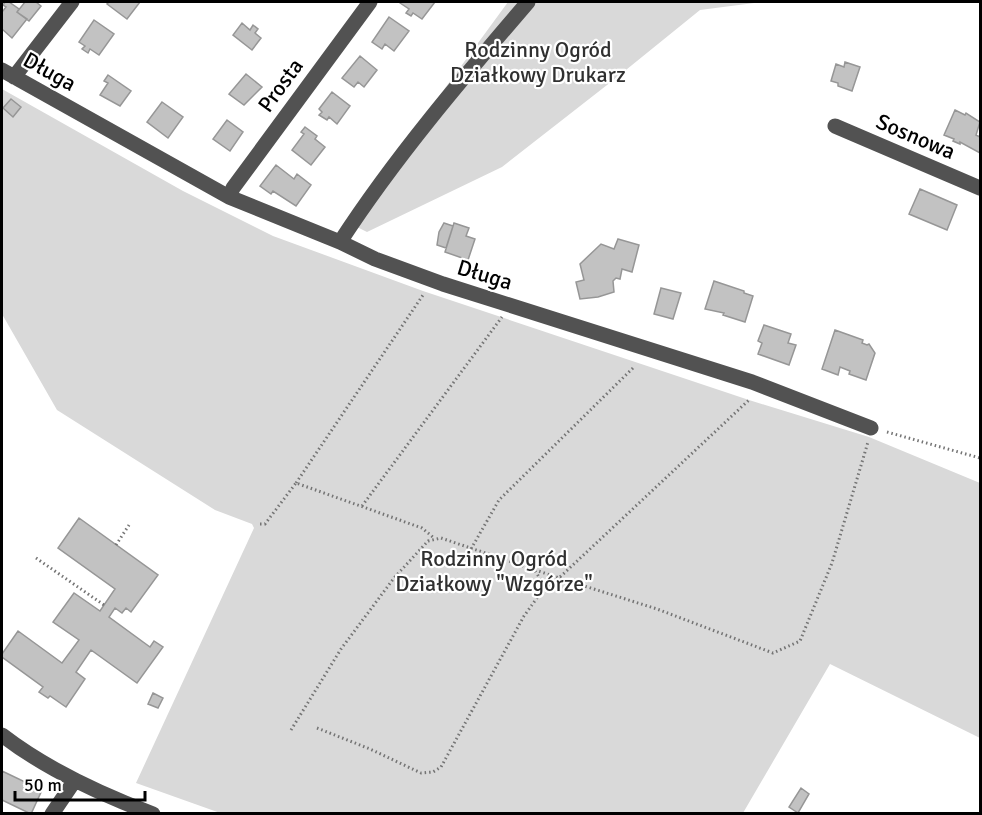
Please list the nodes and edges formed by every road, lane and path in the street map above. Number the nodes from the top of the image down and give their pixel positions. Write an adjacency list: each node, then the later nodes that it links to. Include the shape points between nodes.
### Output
1 (72, 2): 4 (street)
2 (370, 2): 7 (street, Prosta)
3 (528, 2): 8 (street, via 457,85 369,198)
4 (8, 74): 7 (street, Długa)
5 (835, 126): 6 (street, Sosnowa)
6 (981, 188)
7 (229, 197): 8 (street, Długa)
8 (340, 242): 10 (street, Długa, via 394,266)
9 (423, 295): 15 (path)
10 (508, 305): 12 (street, Długa); 16 (path)
11 (635, 366): 21 (path, via 499,500)
12 (752, 382): 13 (street, Długa); 24 (path, via 749,400)
13 (871, 428): 14 (path); 24 (path, via 832,563 800,641 773,653 657,609)
14 (981, 458)
15 (296, 483): 16 (path); 17 (path, via 265,524)
16 (362, 506): 19 (path, via 422,528)
17 (260, 524)
18 (129, 525): 20 (path)
19 (434, 538): 21 (path); 28 (path, via 416,552 341,649)
20 (116, 545)
21 (471, 549): 23 (path)
22 (36, 558): 26 (path)
23 (534, 570): 24 (path); 25 (path)
24 (559, 578): 25 (path)
25 (542, 591): 27 (path, via 508,643 441,767 433,772 421,773)
26 (104, 605)
27 (317, 728)
28 (291, 730)
29 (2, 735): 30 (street)
30 (75, 780): 31 (street); 32 (street)
31 (52, 813)
32 (153, 813)

